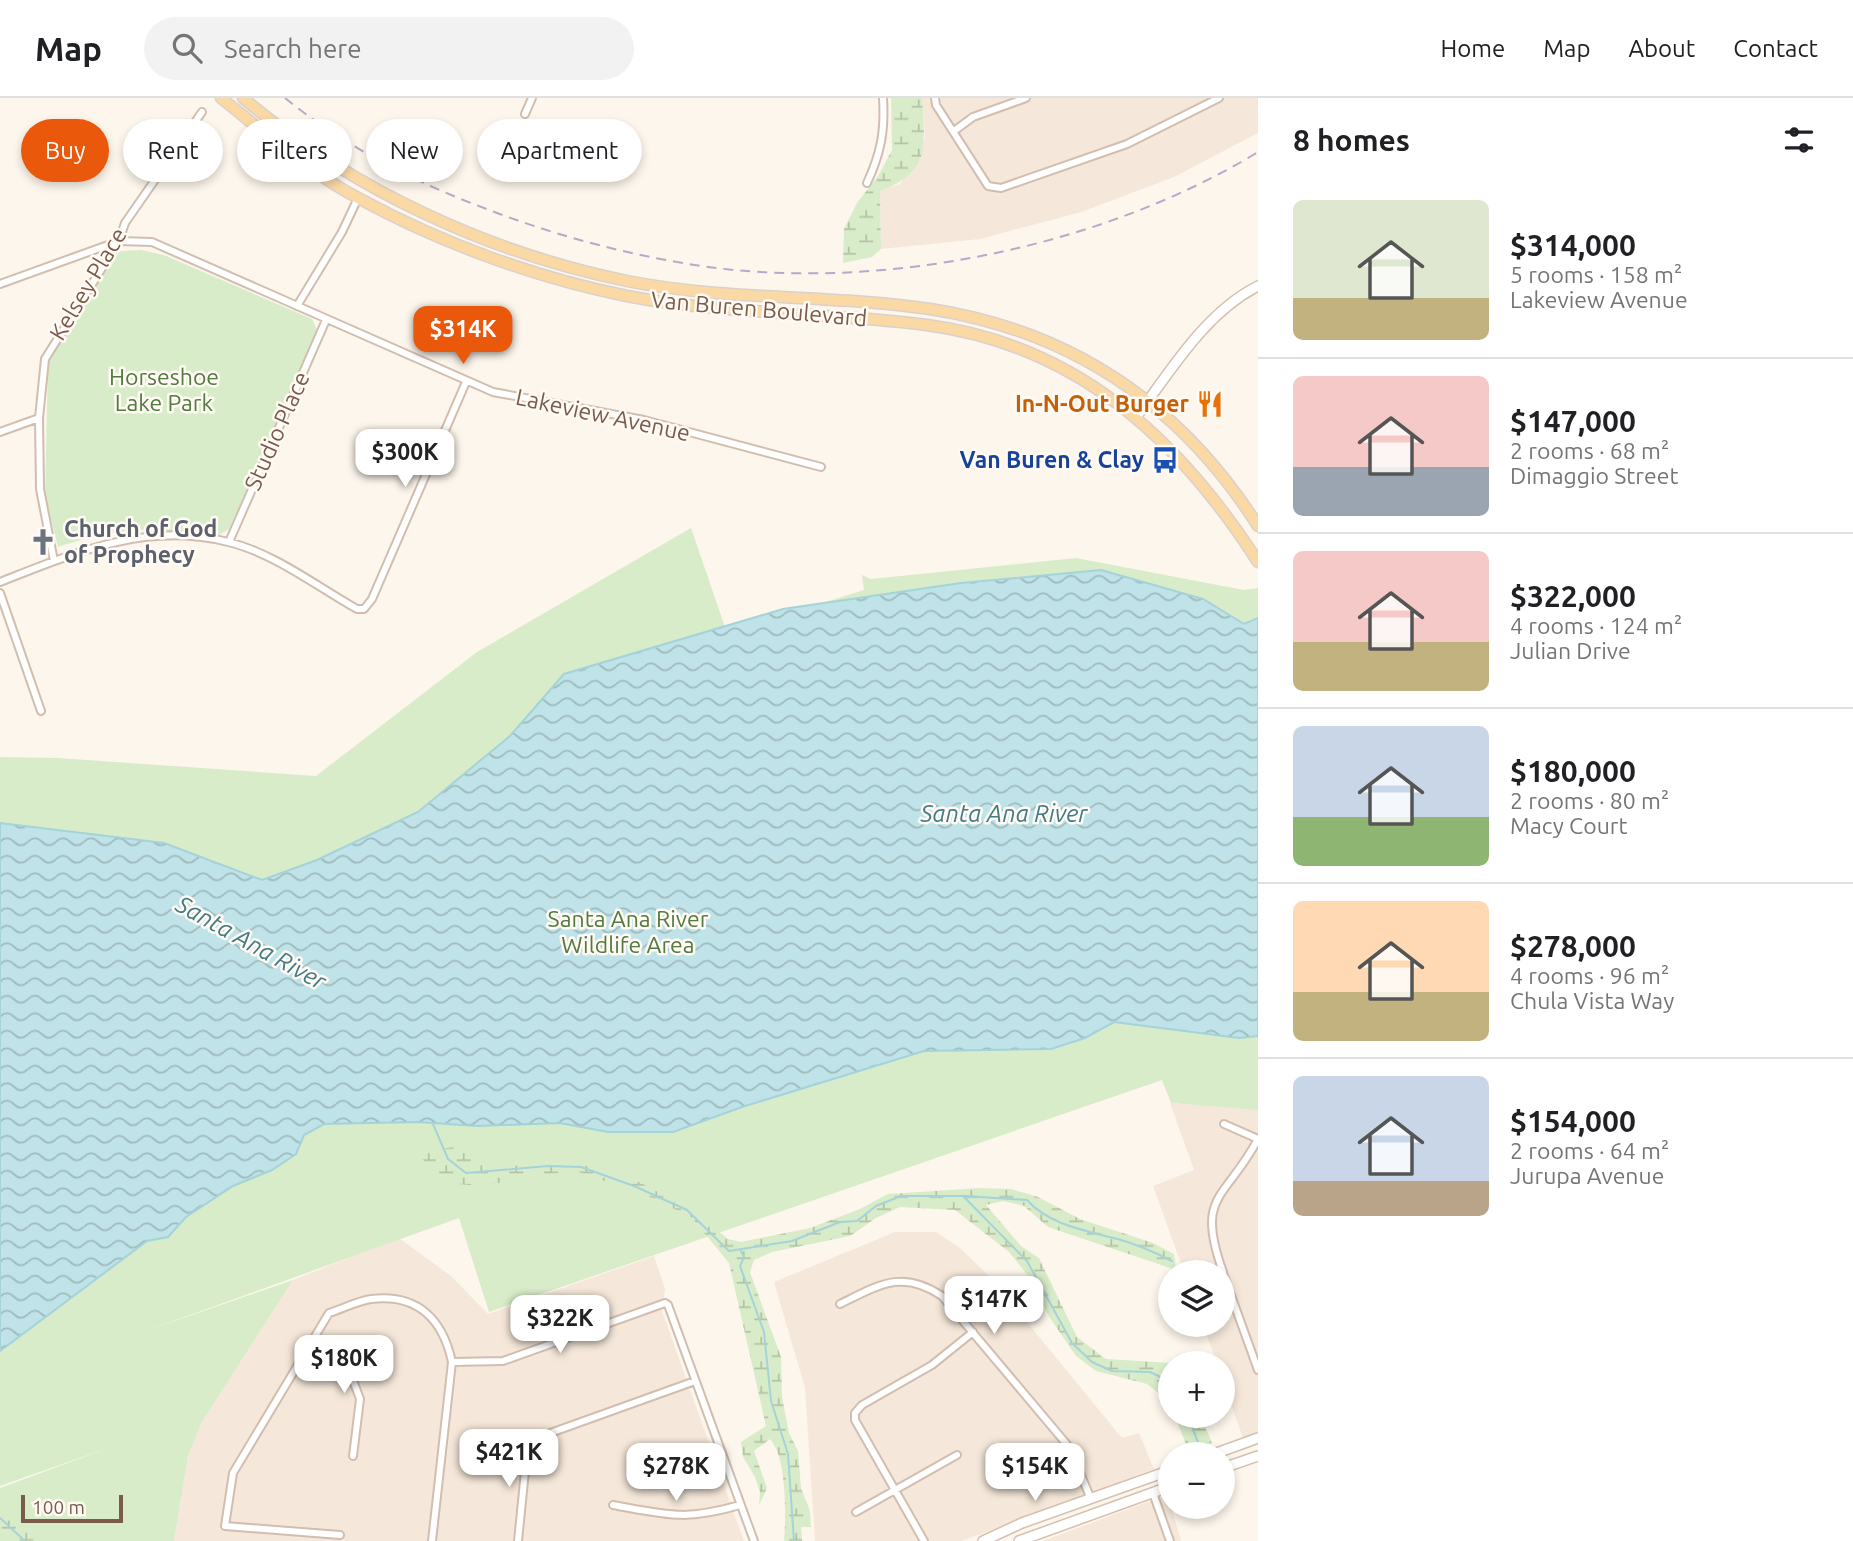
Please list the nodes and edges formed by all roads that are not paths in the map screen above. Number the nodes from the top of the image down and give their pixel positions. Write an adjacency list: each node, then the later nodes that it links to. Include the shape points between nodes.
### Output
1 (221, 98): 13 (main road, Van Buren Boulevard)
2 (243, 98): 12 (main road, Van Buren Boulevard)
3 (532, 98): 9 (street)
4 (883, 98): 11 (street, via 884,138)
5 (935, 98): 10 (street)
6 (1026, 98): 10 (street, via 973,117)
7 (1219, 98): 10 (street, via 1128,144 1001,188 988,186)
8 (202, 112): 14 (street, Kelsey Place, via 125,223)
9 (524, 114)
10 (954, 131)
11 (867, 184)
12 (377, 190): 13 (main road); 20 (main road, Van Buren Boulevard, via 532,256 627,281 679,290 928,309 984,319 1077,354)
13 (358, 198): 17 (street); 21 (main road, Van Buren Boulevard, via 505,261 623,295 675,304 929,325 985,337 1044,359)
14 (119, 241): 15 (street); 17 (street, Lakeview Avenue, via 152,242); 22 (street, Kelsey Place, via 45,359)
15 (0, 284)
16 (1258, 286): 20 (main road, via 1228,304 1207,326)
17 (297, 306): 18 (street, Lakeview Avenue)
18 (326, 320): 19 (street, Lakeview Avenue); 26 (street, Studio Place)
19 (466, 383): 24 (street, Lakeview Avenue, via 539,403 644,420); 26 (street, via 372,599 364,608)
20 (1149, 401): 21 (main road); 25 (main road, Van Buren Boulevard, via 1208,458)
21 (1137, 416): 28 (main road, Van Buren Boulevard, via 1204,488)
22 (39, 418): 23 (street); 27 (street, Kelsey Place, via 40,489)
23 (0, 432)
24 (821, 467)
25 (1258, 526)
26 (229, 542): 27 (street, via 184,536 132,537)
27 (54, 561): 29 (street)
28 (1258, 562)
29 (0, 582)
30 (0, 593): 31 (street)
31 (41, 710)
32 (1224, 1125): 33 (street)
33 (1258, 1139): 34 (street, via 1213,1209 1209,1224)
34 (1218, 1260)
35 (840, 1304): 37 (street, via 883,1284 905,1280 926,1285 942,1296)
36 (1235, 1306): 40 (street)
37 (973, 1332): 49 (street, via 932,1365 855,1413); 52 (street, via 1069,1447)
38 (308, 1345): 39 (street, via 329,1313 371,1299 408,1301 432,1316 447,1338); 46 (street, via 348,1367 360,1399); 56 (street, via 233,1473 225,1526)
39 (452, 1362): 41 (street, via 503,1361 664,1303); 59 (street)
40 (1258, 1370)
41 (695, 1381): 54 (street); 60 (street, via 528,1441)
42 (1258, 1438): 43 (main road)
43 (1235, 1446)
44 (957, 1455): 49 (street)
45 (1258, 1456): 47 (main road)
46 (354, 1457)
47 (1235, 1464)
48 (1158, 1475): 52 (main road)
49 (895, 1490): 55 (street); 62 (street)
50 (1158, 1491): 51 (main road)
51 (1153, 1493): 64 (main road); 65 (street)
52 (1091, 1499): 63 (main road)
53 (613, 1505): 54 (street, via 683,1518)
54 (740, 1505): 61 (street)
55 (856, 1512)
56 (301, 1532): 57 (street); 58 (street)
57 (340, 1535)
58 (299, 1541)
59 (432, 1541)
60 (518, 1541)
61 (754, 1541)
62 (924, 1541)
63 (983, 1541)
64 (1019, 1541)
65 (1170, 1541)

